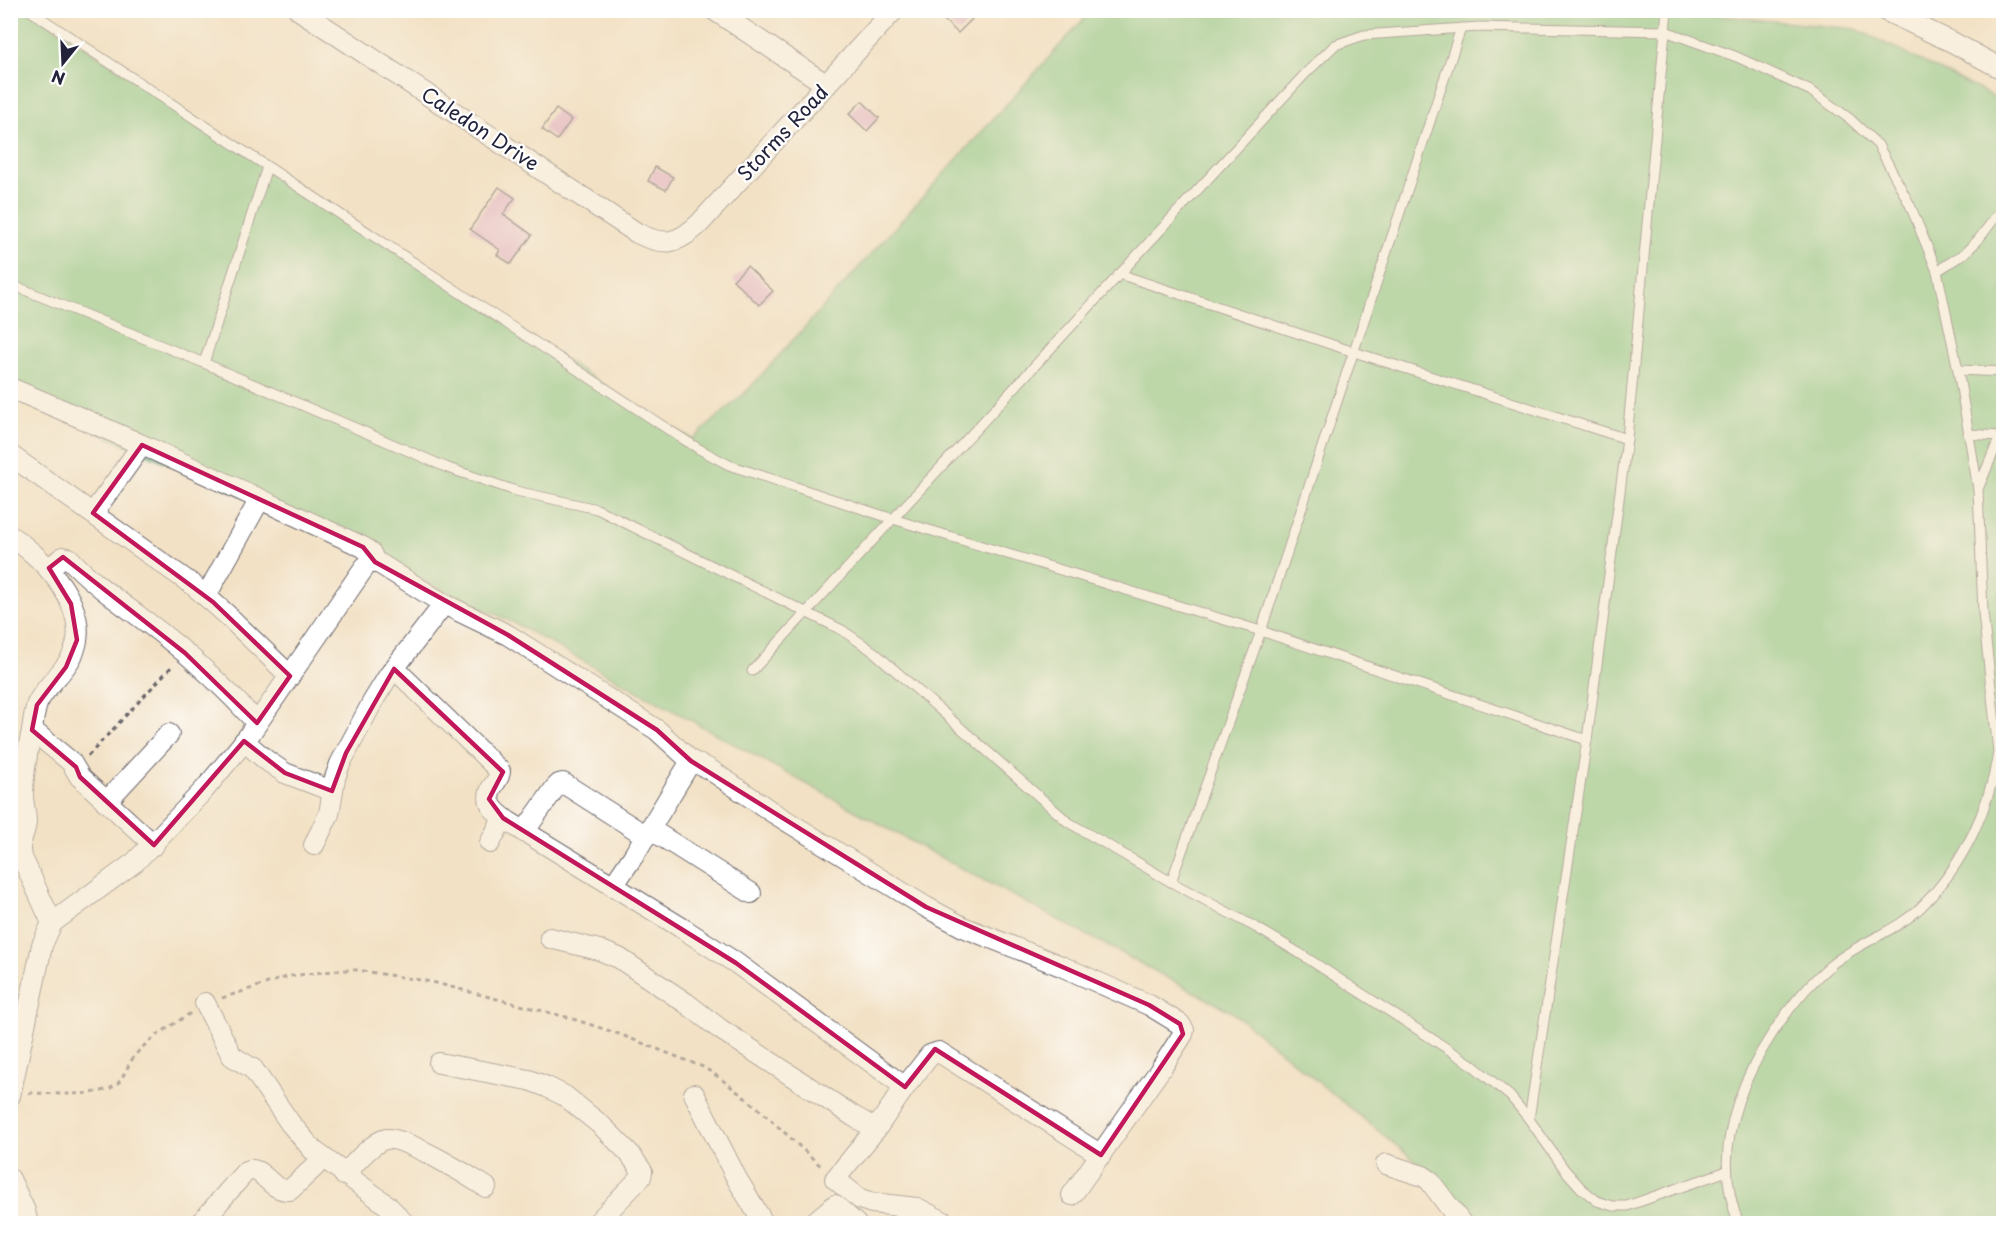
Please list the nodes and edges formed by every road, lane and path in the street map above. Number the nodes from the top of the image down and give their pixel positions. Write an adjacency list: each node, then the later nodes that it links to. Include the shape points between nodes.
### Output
1 (29, 10): 11 (lane)
2 (300, 10): 13 (street, Caledon Drive, via 637,233)
3 (714, 10): 10 (street)
4 (894, 10): 10 (street, Storms Road)
5 (1667, 10): 8 (lane)
6 (1884, 10): 9 (street)
7 (1461, 28): 8 (lane); 15 (lane, via 1364,35 1335,45); 17 (lane)
8 (1665, 31): 14 (lane, via 1737,57 1811,91 1850,119 1878,145 1910,205); 24 (lane)
9 (2004, 70)
10 (827, 85): 13 (street, Storms Road, via 700,223 688,234)
11 (267, 166): 18 (lane); 30 (lane, via 699,449 729,465)
12 (2004, 206): 14 (lane, via 1965,253)
13 (663, 243)
14 (1937, 271): 19 (lane)
15 (1119, 274): 17 (lane); 30 (lane)
16 (10, 284): 18 (lane)
17 (1354, 352): 24 (lane); 37 (lane)
18 (204, 363): 36 (lane, via 448,468 516,491 597,509)
19 (1958, 370): 20 (lane); 23 (lane)
20 (2004, 372)
21 (10, 388): 25 (street)
22 (2002, 431): 23 (lane); 27 (lane)
23 (1968, 434): 27 (lane)
24 (1627, 440): 45 (lane)
25 (142, 445): 28 (street); 29 (street)
26 (10, 455): 29 (street)
27 (1978, 489): 47 (lane, via 1983,614)
28 (260, 499): 32 (street, via 363,547); 34 (street)
29 (93, 513): 34 (street)
30 (893, 519): 36 (lane); 37 (lane)
31 (10, 536): 33 (street)
32 (375, 562): 35 (street); 41 (street, via 364,568)
33 (49, 568): 38 (street, via 66,556); 43 (street, via 71,604 77,640 66,667 37,705)
34 (206, 596): 41 (street)
35 (444, 604): 39 (street); 48 (street, via 508,636 646,722)
36 (806, 612): 40 (lane); 59 (lane, via 874,652 1068,822)
37 (1261, 631): 45 (lane); 59 (lane)
38 (185, 653): 42 (street); 49 (path)
39 (395, 669): 50 (street, via 373,700); 53 (street, via 500,771 489,799)
40 (752, 671)
41 (290, 676): 42 (street)
42 (257, 723): 46 (street)
43 (32, 730): 49 (street); 51 (street)
44 (169, 734): 52 (street)
45 (1587, 740): 69 (lane)
46 (244, 741): 50 (street, via 285,773); 57 (street)
47 (2001, 754): 74 (lane, via 1978,822 1938,889 1921,908 1815,978 1779,1023 1738,1097)
48 (691, 761): 55 (street); 71 (street, via 935,912 1149,1005 1180,1024 1183,1034)
49 (76, 768): 52 (street)
50 (332, 791): 58 (street, via 329,814)
51 (17, 792): 62 (street, via 26,822 20,853)
52 (105, 802): 57 (street)
53 (503, 818): 54 (street); 56 (street)
54 (524, 832): 55 (street, via 555,788 563,783); 60 (street)
55 (648, 832): 60 (street); 61 (street)
56 (490, 843)
57 (153, 845): 62 (street, via 108,884)
58 (314, 845)
59 (1171, 882): 69 (lane, via 1291,948 1471,1064 1510,1096)
60 (613, 886): 66 (street, via 736,963)
61 (751, 893)
62 (52, 923): 67 (street, via 42,945)
63 (550, 938): 70 (street, via 619,958 720,1029)
64 (205, 1004): 67 (path, via 144,1047 116,1085 87,1093); 72 (street, via 232,1056 253,1069 301,1137); 77 (path, via 290,976 357,970 432,982 570,1018 703,1067 765,1114)
65 (439, 1063): 83 (street, via 548,1087 580,1107 629,1153 642,1171 641,1177)
66 (905, 1087): 70 (street); 71 (street, via 930,1055 939,1052)
67 (11, 1094)
68 (694, 1094): 84 (street)
69 (1529, 1119): 74 (lane, via 1581,1188 1613,1206 1627,1206)
70 (876, 1129): 77 (street)
71 (1101, 1155): 79 (street)
72 (323, 1159): 75 (street); 81 (street, via 290,1190 277,1188 257,1171 246,1171)
73 (1386, 1164): 88 (street, via 1429,1180)
74 (1727, 1171): 89 (lane)
75 (344, 1174): 78 (street, via 380,1142 392,1139 447,1163); 82 (street, via 387,1204)
76 (10, 1179): 80 (street)
77 (835, 1179): 87 (street, via 860,1199 917,1208)
78 (486, 1187)
79 (1072, 1195)
80 (30, 1219)
81 (200, 1224)
82 (405, 1224)
83 (596, 1224)
84 (764, 1224)
85 (813, 1224): 86 (street, via 835,1205)
86 (856, 1224)
87 (948, 1224)
88 (1462, 1224)
89 (1739, 1224)

